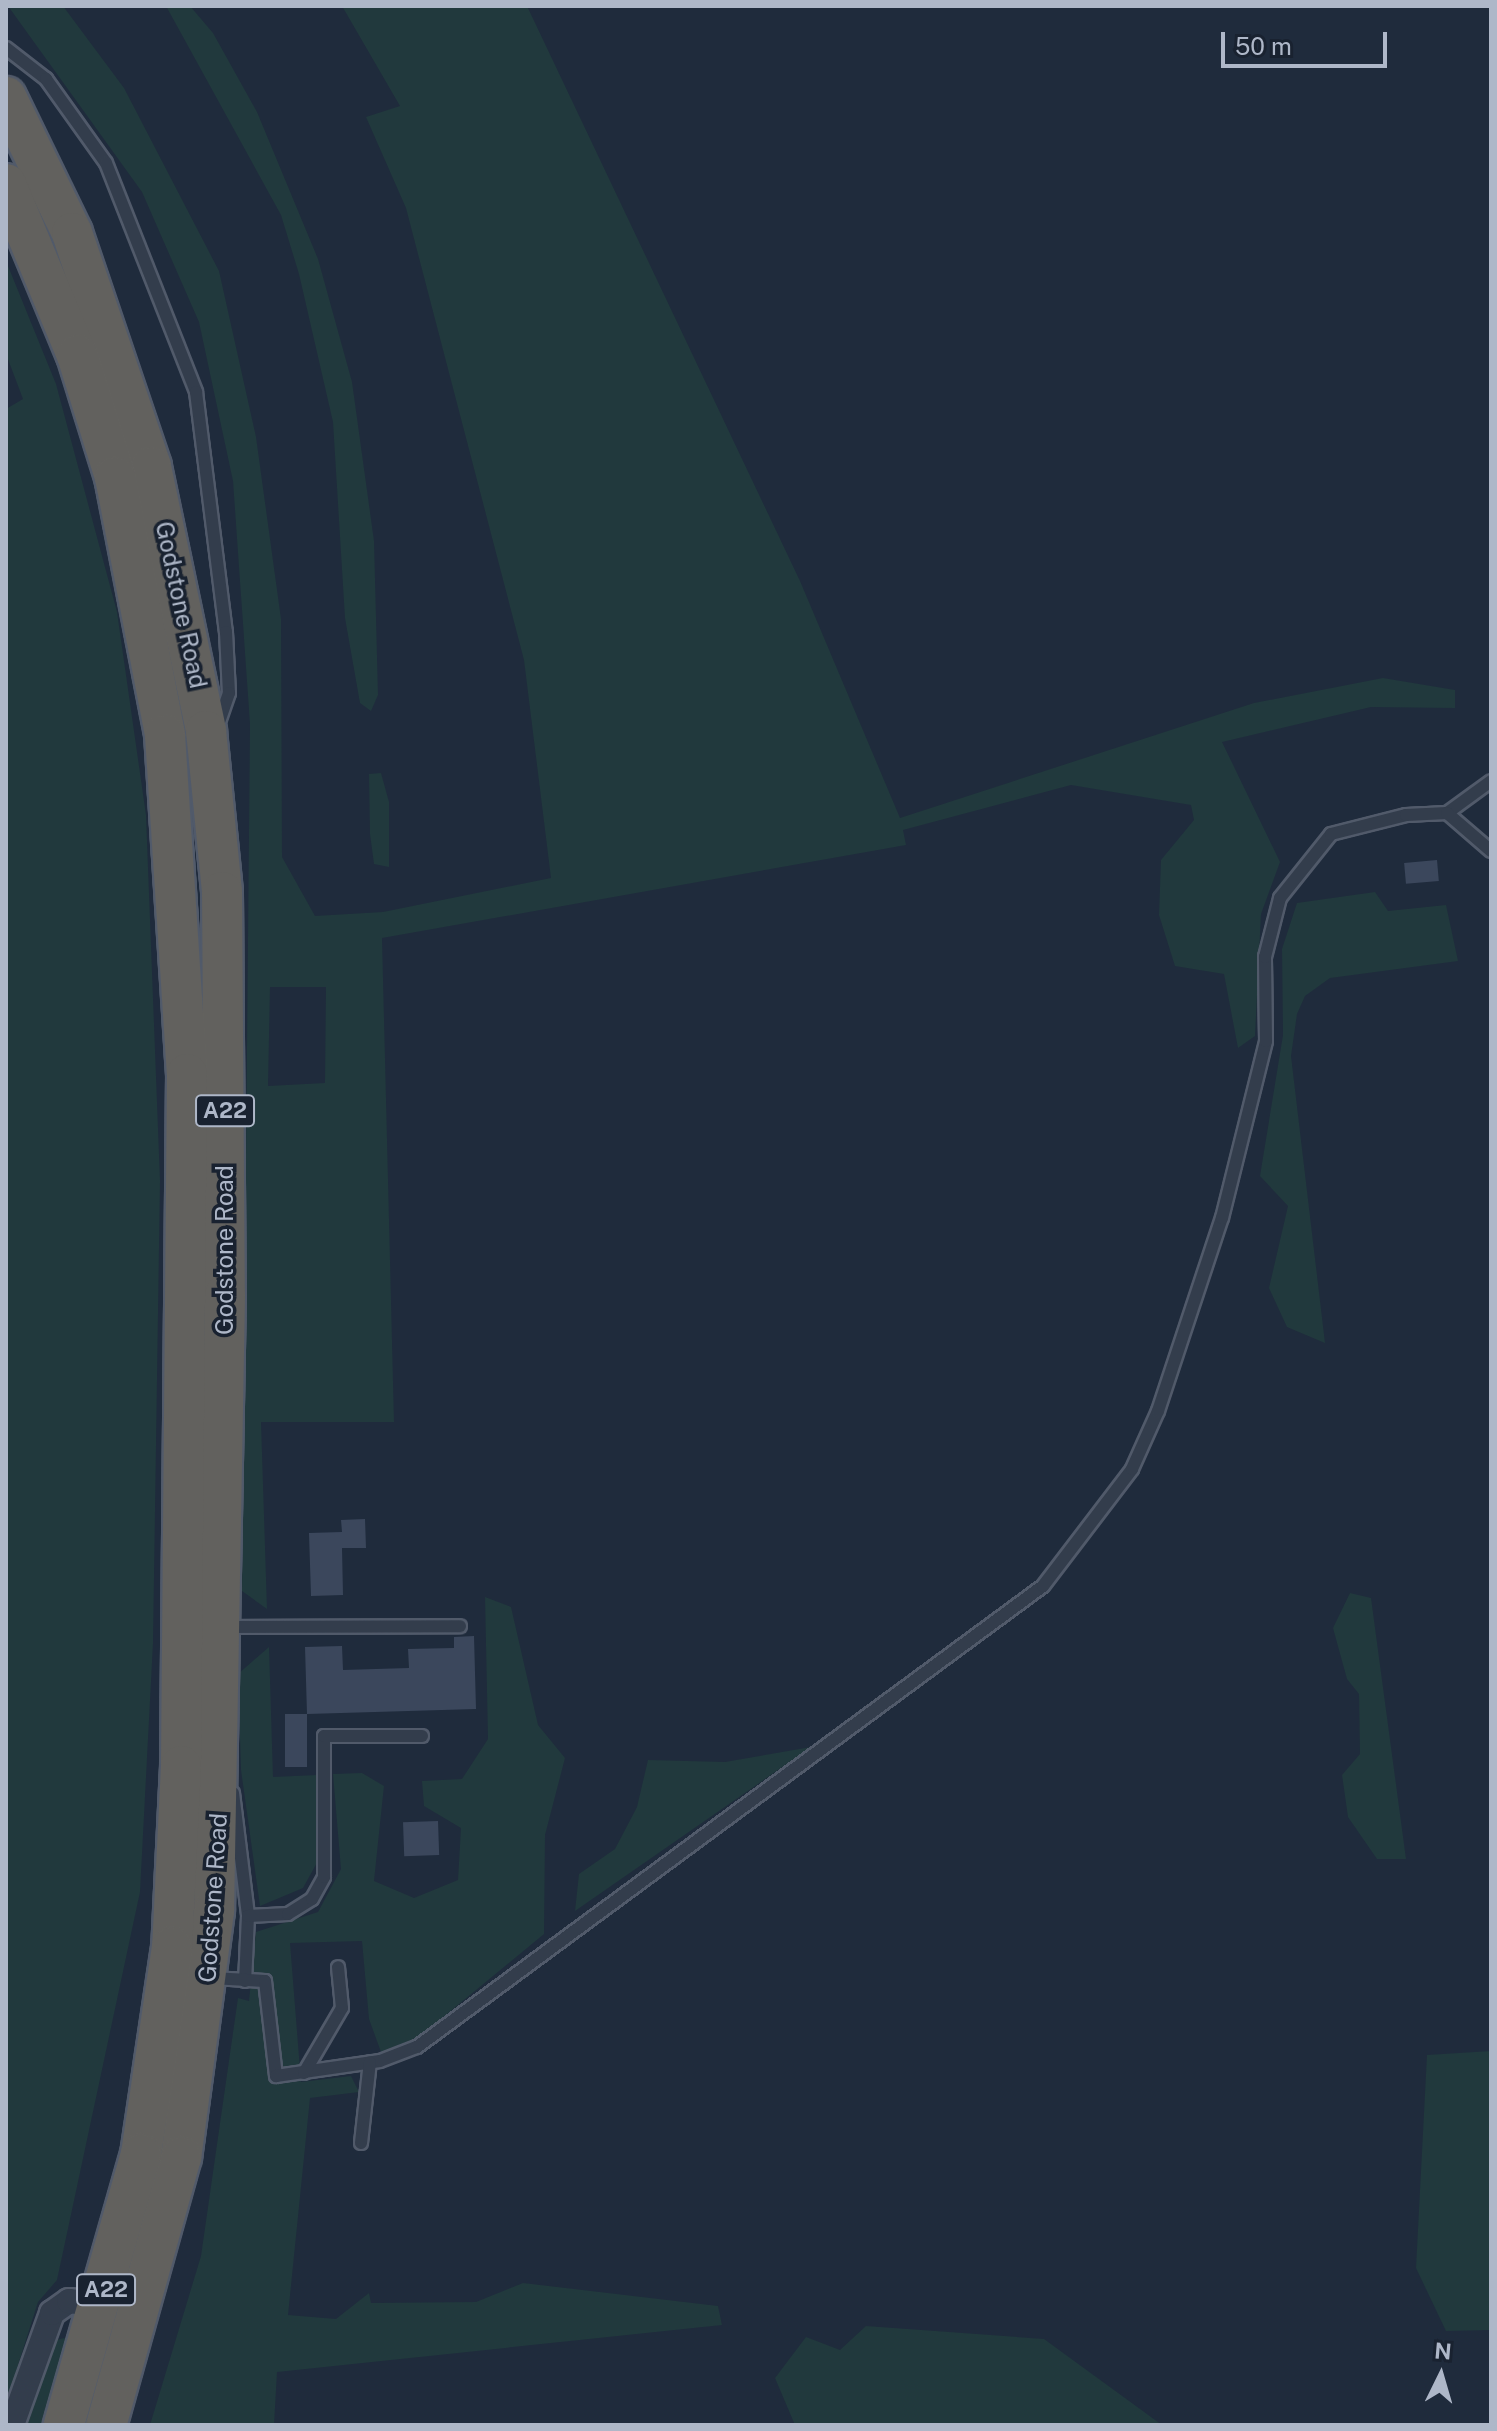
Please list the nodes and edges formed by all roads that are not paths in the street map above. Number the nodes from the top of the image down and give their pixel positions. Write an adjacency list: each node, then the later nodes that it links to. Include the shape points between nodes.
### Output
1 (6, 48): 4 (lane, via 46,79 106,163 196,392 214,502 229,693)
2 (6, 97): 4 (highway, Godstone Road / A22, via 112,337 183,602)
3 (6, 184): 18 (highway, Godstone Road / A22, via 77,355 115,477 165,735 178,867 187,1074 173,1932 141,2154)
4 (209, 754): 9 (highway, Godstone Road / A22, via 225,1038)
5 (1491, 781): 6 (lane)
6 (1447, 813): 7 (lane); 15 (lane, via 1406,815 1331,834 1280,898 1265,957 1266,1041 1222,1218 1158,1411 1132,1469 1043,1586 417,2047)
7 (1491, 851)
8 (460, 1626): 9 (lane)
9 (221, 1627): 11 (highway, Godstone Road / A22)
10 (422, 1736): 12 (lane, via 324,1736 324,1877 312,1899 288,1914)
11 (220, 1747): 12 (lane, via 243,1845); 14 (highway, Godstone Road / A22)
12 (248, 1916): 14 (lane)
13 (338, 1967): 16 (lane, via 342,2008)
14 (227, 1979): 16 (lane, via 265,1981 276,2076); 21 (highway, Godstone Road / A22)
15 (370, 2062): 16 (lane); 17 (lane)
16 (304, 2073)
17 (361, 2143)
18 (101, 2305): 19 (street, via 69,2301 52,2313); 20 (highway, Godstone Road / A22)
19 (12, 2425)
20 (64, 2425)
21 (106, 2425)

